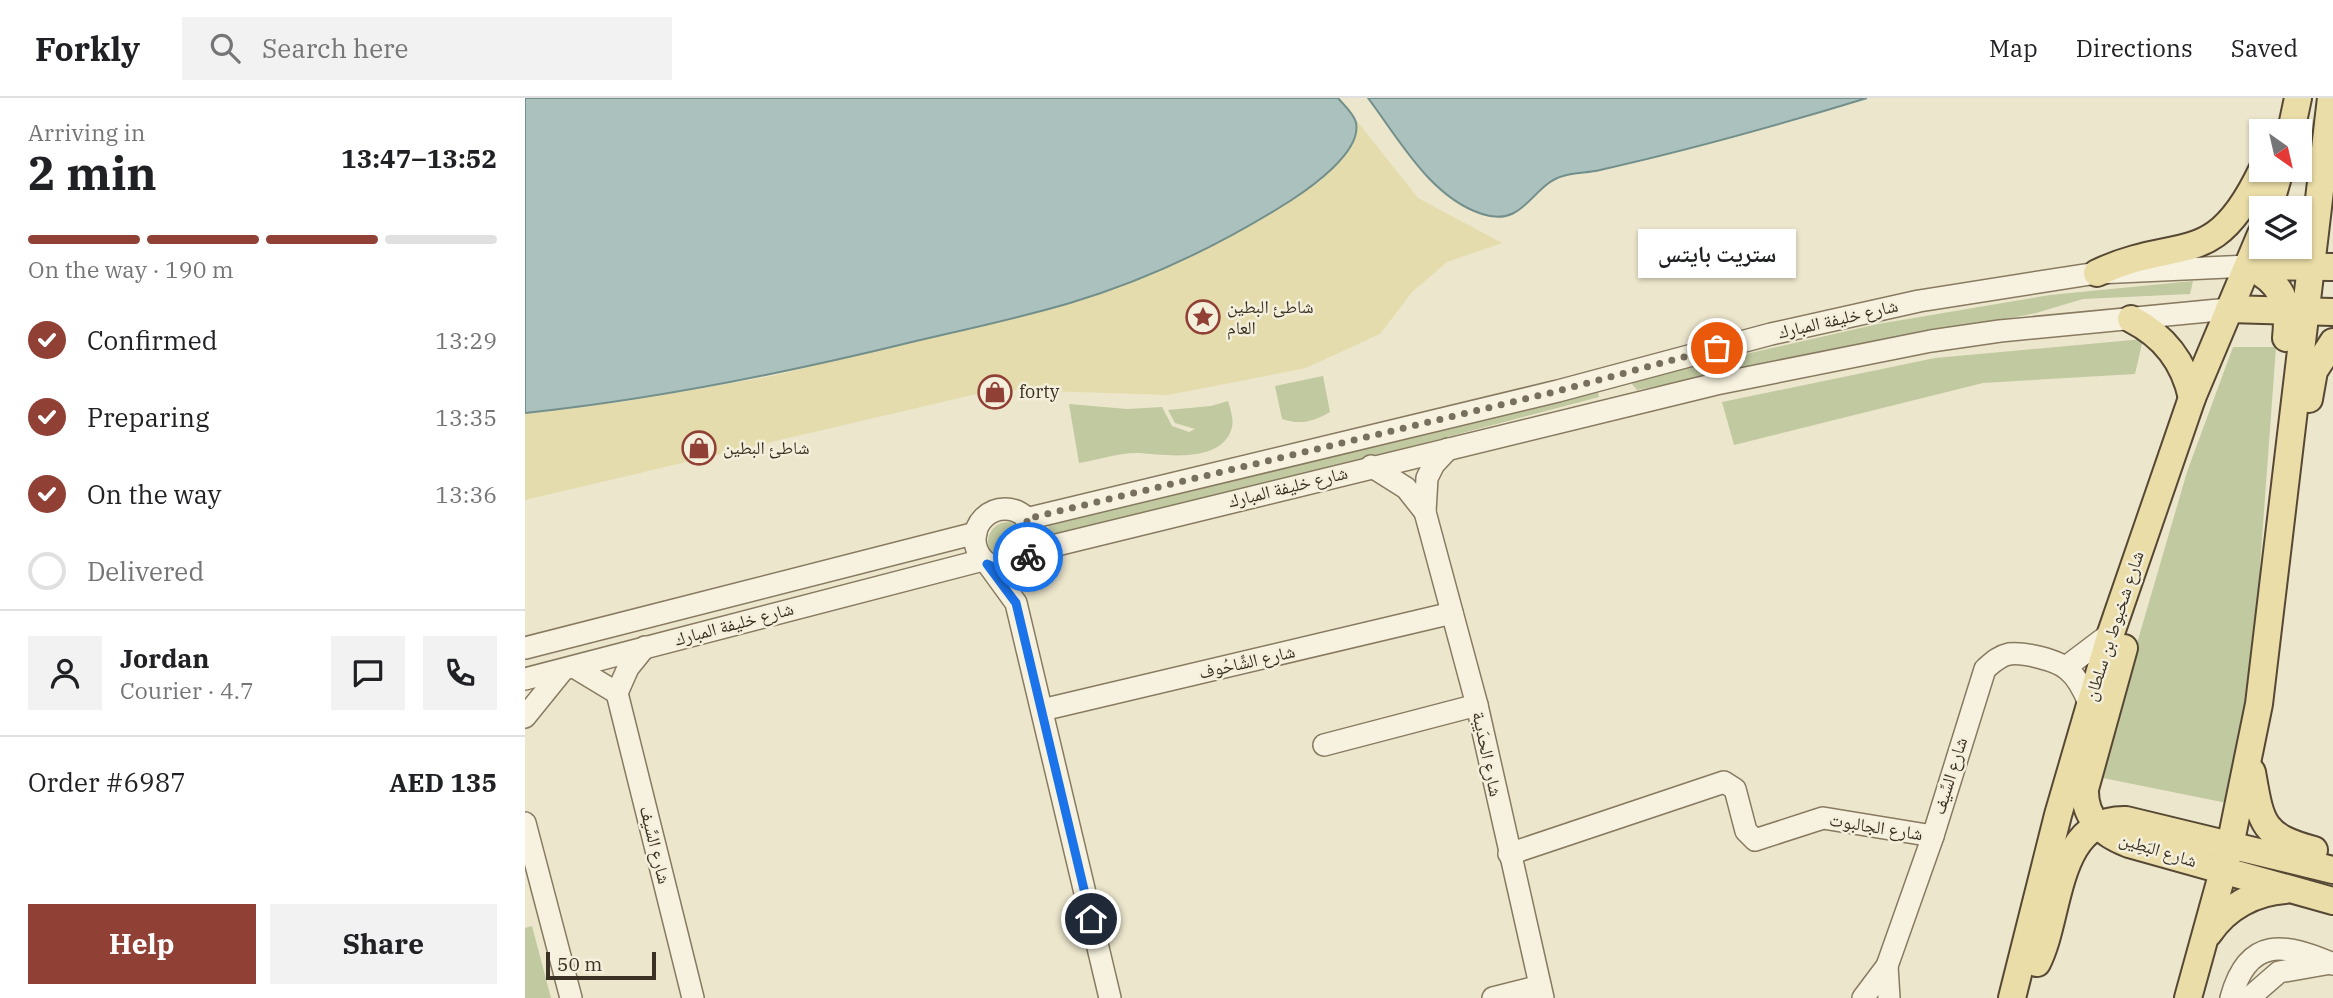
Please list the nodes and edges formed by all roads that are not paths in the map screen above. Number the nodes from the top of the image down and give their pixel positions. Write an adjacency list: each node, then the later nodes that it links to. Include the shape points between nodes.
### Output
1 (2331, 98): 2 (main road)
2 (2322, 170): 4 (main road); 7 (main road)
3 (2256, 182): 8 (main road, via 2241,211 2211,238 2191,248 2132,260)
4 (2333, 199)
5 (2252, 259): 6 (main road, شارع شخبوط بن سلطان)
6 (2249, 266): 7 (main road, شارع خليفة المبارك); 8 (street, شارع خليفة المبارك); 9 (main road, شارع شخبوط بن سلطان); 10 (main road, via 2274,284)
7 (2321, 267): 10 (main road)
8 (2097, 273): 14 (street, شارع خليفة المبارك, via 1864,313)
9 (2229, 309): 10 (main road, شارع خليفة المبارك); 12 (street, شارع خليفة المبارك); 15 (main road, شارع شخبوط بن سلطان)
10 (2297, 311): 11 (main road, شارع خليفة المبارك); 21 (main road)
11 (2333, 312)
12 (2131, 318): 15 (main road, via 2174,353); 16 (street, شارع خليفة المبارك, via 1931,341 1716,383)
13 (2333, 342): 21 (main road, via 2314,371 2297,499)
14 (1558, 391): 16 (street, via 1551,399 1551,411); 20 (street, شارع خليفة المبارك)
15 (2192, 398): 23 (main road, شارع شخبوط بن سلطان)
16 (1564, 421): 17 (street, شارع خليفة المبارك)
17 (1448, 449): 18 (street, شارع خليفة المبارك); 19 (street, شارع الحدَيبة, via 1427,478)
18 (1371, 466): 19 (street, شارع الحدَيبة, via 1406,488); 24 (street, شارع خليفة المبارك)
19 (1425, 512): 27 (street, شارع الحدَيبة)
20 (1026, 519): 22 (street, via 1014,511 995,511 980,522); 24 (street, via 1033,530)
21 (2279, 528): 40 (main road)
22 (976, 533): 25 (street, via 976,548); 29 (street, شارع خليفة المبارك)
23 (2141, 541): 28 (main road, شارع شخبوط بن سلطان); 42 (main road, via 2144,577 2085,789 2085,803)
24 (1030, 554): 25 (street, via 1022,564 1004,569); 26 (street)
25 (985, 562): 26 (street); 30 (street, شارع خليفة المبارك)
26 (1016, 603): 37 (street)
27 (1452, 613): 36 (street, شارع الحدَيبة); 37 (street, شارع الشَّاحُوف)
28 (2111, 633): 31 (street); 35 (main road, شارع شخبوط بن سلطان)
29 (525, 648)
30 (645, 648): 32 (street, شارع خليفة المبارك); 34 (street, via 628,668)
31 (2066, 667): 35 (street); 43 (street, شارع السِّيف, via 2009,654 1985,669)
32 (568, 668): 33 (street, شارع خليفة المبارك); 34 (street); 38 (street)
33 (525, 679)
34 (617, 693): 56 (street, شارع السِّيف)
35 (2089, 703): 53 (main road, شارع شخبوط بن سلطان)
36 (1476, 705): 39 (street); 44 (street, شارع الحدَيبة)
37 (1042, 710): 57 (street)
38 (525, 717)
39 (1324, 745)
40 (2250, 757): 45 (main road, via 2259,814 2266,827 2285,842); 46 (main road)
41 (525, 823): 55 (street)
42 (2098, 825): 46 (main road, شارع البَطِين, via 2126,820); 53 (main road, via 2081,838 2071,854 2039,959)
43 (1933, 836): 44 (street, شارع الجالبوت, via 1831,818 1815,819 1760,840 1751,838 1735,789 1724,782); 52 (street, شارع السِّيف)
44 (1509, 853): 54 (street, شارع الحدَيبة)
45 (2333, 856)
46 (2226, 858): 47 (main road, شارع البَطِين); 48 (main road, شارع البَطِين); 50 (main road)
47 (2333, 870)
48 (2292, 890): 49 (main road, شارع البَطِين); 50 (main road, via 2267,892 2245,901 2221,917)
49 (2333, 901)
50 (2204, 940): 62 (main road)
51 (2332, 964): 63 (street, via 2302,951 2266,950 2245,966); 64 (street, via 2279,972)
52 (1887, 967): 59 (street, شارع السِّيف); 61 (street, شارع السِّيف)
53 (2014, 990)
54 (1541, 992): 58 (street)
55 (571, 998)
56 (693, 998)
57 (1110, 998)
58 (1493, 998)
59 (1863, 998): 60 (street)
60 (1882, 998)
61 (1889, 998)
62 (2188, 998)
63 (2231, 998)
64 (2249, 998)

